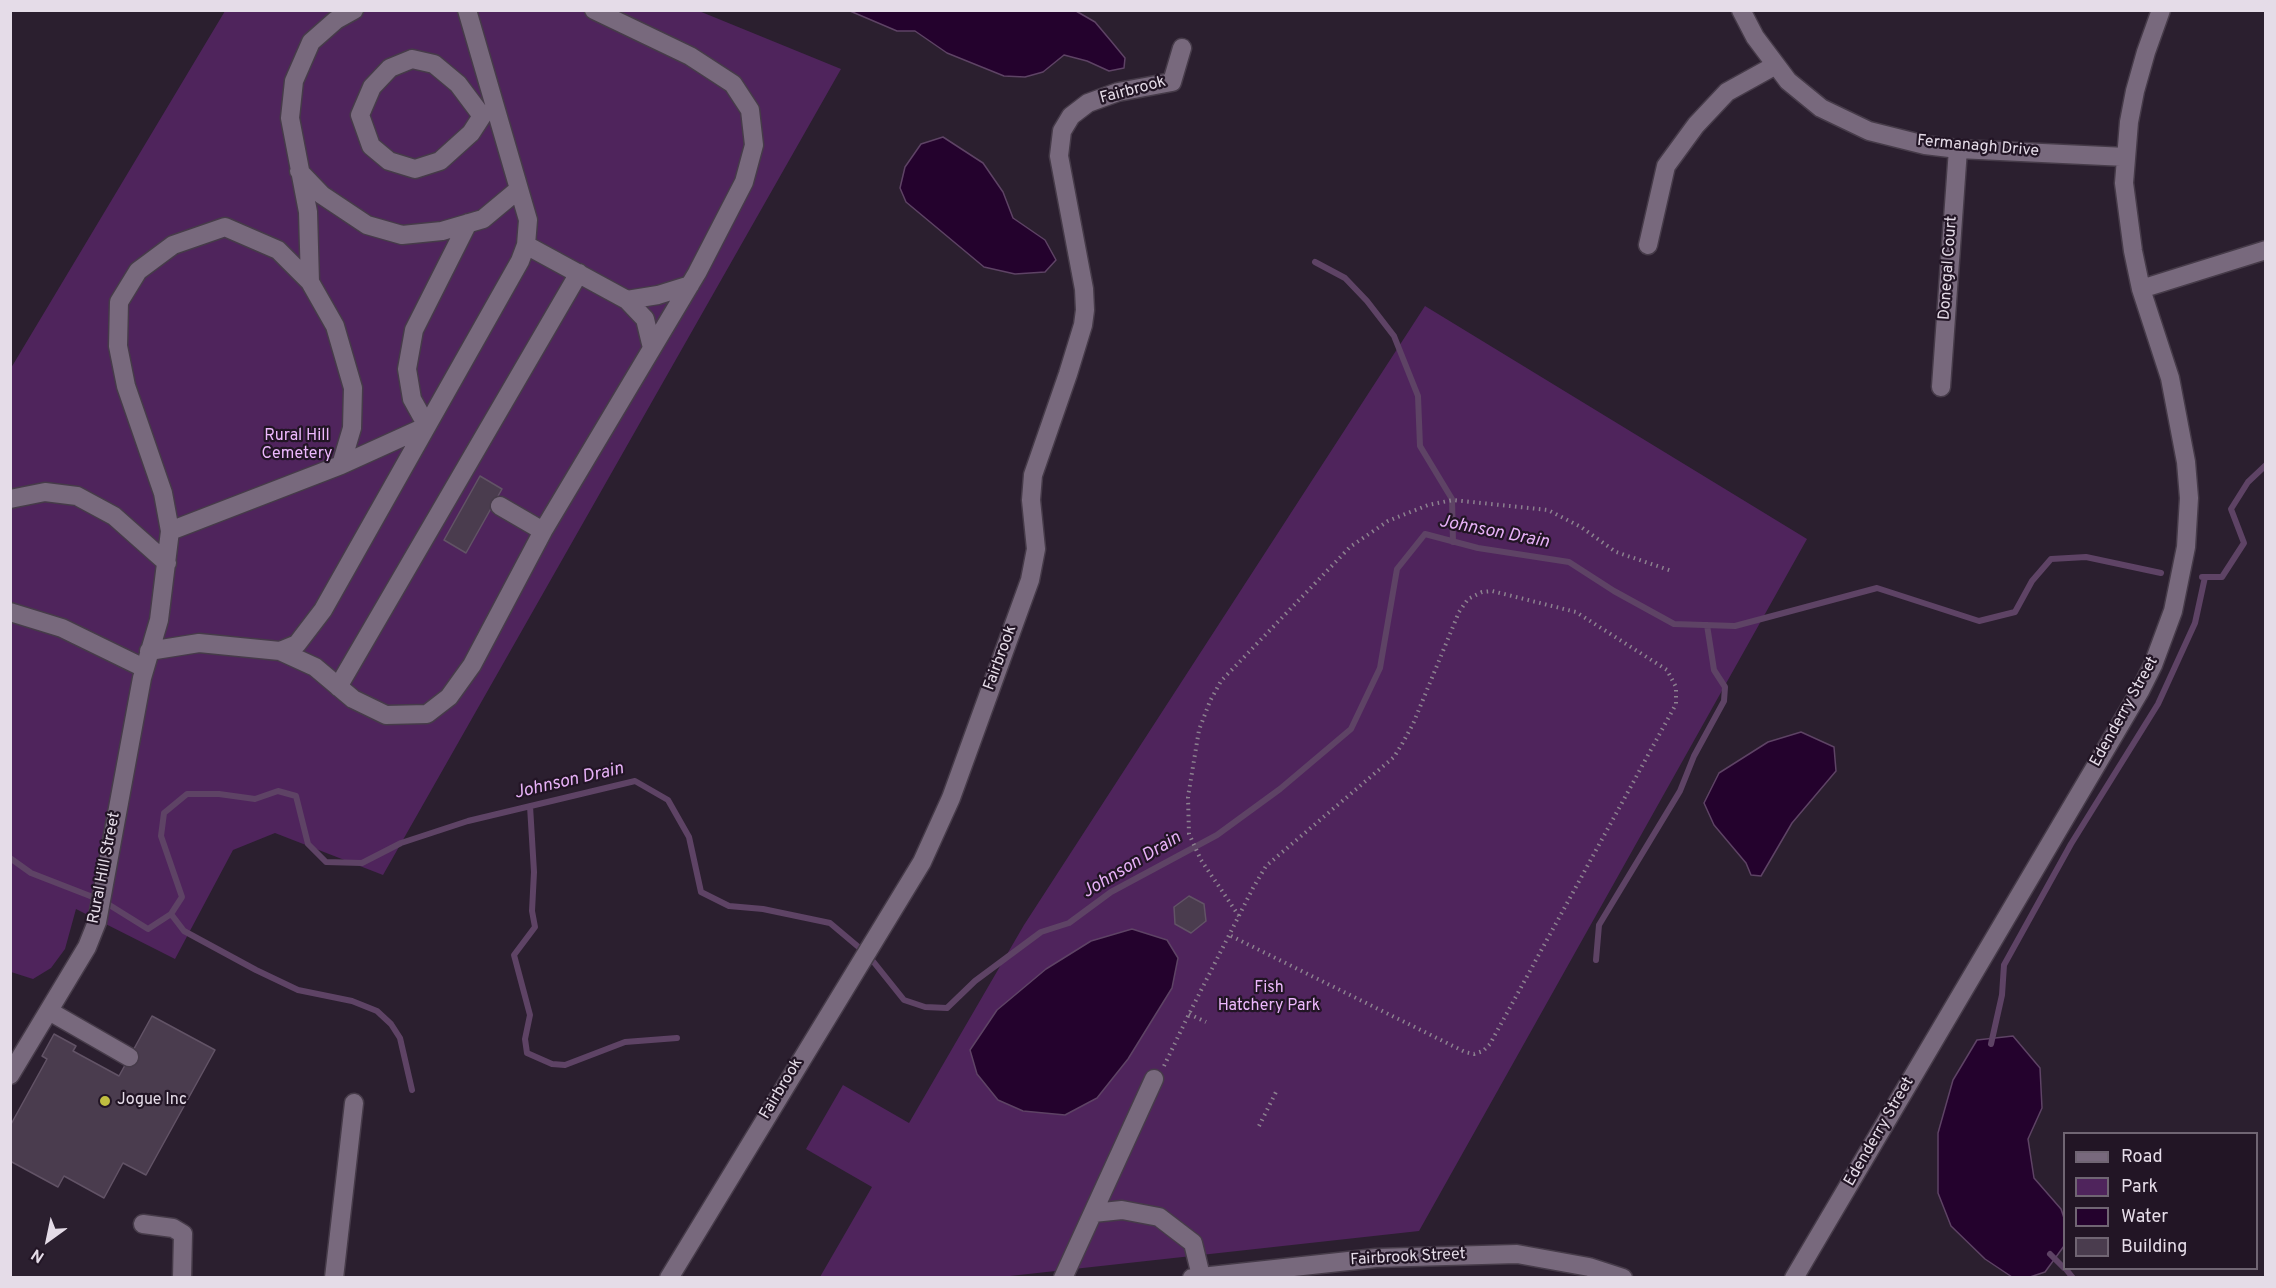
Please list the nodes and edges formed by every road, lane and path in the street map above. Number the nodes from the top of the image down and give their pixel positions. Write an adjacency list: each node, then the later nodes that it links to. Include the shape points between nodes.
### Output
1 (354, 10): 11 (street, via 311,42 294,81 290,118)
2 (467, 10): 8 (street)
3 (594, 10): 19 (street, via 690,56 733,84 750,110 754,145 744,182)
4 (1741, 10): 7 (street, Fermanagh Drive)
5 (2161, 10): 10 (street, Edenderry Street, via 2135,92)
6 (1182, 48): 52 (street, Fairbrook, via 1172,82 1118,92 1088,103 1071,116 1062,132 1059,156 1085,310 1068,375 1033,475 1034,565 951,798 922,862)
7 (1774, 66): 9 (street, Fermanagh Drive, via 1808,99 1850,124 1898,140); 15 (street, via 1726,92 1696,124 1666,166)
8 (490, 117): 8 (street, via 434,64 412,59 390,68 372,87 360,115 371,146 388,161 415,169 440,161); 12 (street)
9 (1958, 148): 10 (street, Fermanagh Drive); 23 (street, Donegal Court)
10 (2126, 157): 20 (street, Edenderry Street, via 2128,217)
11 (298, 170): 13 (street, via 322,195 367,225 402,235 442,231); 18 (street, via 308,212)
12 (519, 189): 13 (street, via 483,219); 14 (street, via 528,220)
13 (468, 223): 24 (street, via 414,330 406,369 412,399)
14 (526, 245): 17 (street); 24 (street)
15 (1648, 245)
16 (2265, 250): 20 (street)
17 (579, 273): 21 (street); 35 (street)
18 (310, 282): 25 (street, via 334,326 352,388 352,428); 28 (street, Rural Hill Street, via 278,250 225,227 173,245 138,271 119,302 118,346 126,387 163,493)
19 (690, 285): 21 (street); 22 (street)
20 (2141, 289): 55 (street, Edenderry Street, via 2180,420 2189,498 2184,563 2164,639 2136,698)
21 (627, 300): 22 (street, via 645,319)
22 (652, 348): 29 (street)
23 (1941, 387)
24 (427, 426): 25 (street); 33 (street, via 323,610 297,644)
25 (341, 465): 28 (street)
26 (10, 499): 30 (street, via 45,492 77,496 114,516)
27 (500, 506): 29 (street)
28 (170, 531): 30 (street, Rural Hill Street)
29 (543, 531): 35 (street, via 472,665 449,697 427,714 386,714 352,699)
30 (167, 562): 34 (street, Rural Hill Street, via 159,620)
31 (1672, 571): 36 (path, via 1616,552 1548,510 1452,500 1388,521 1335,559 1221,681 1210,701 1192,761 1188,834)
32 (10, 612): 34 (street, via 62,628)
33 (280, 651): 34 (street, via 200,643); 35 (street, via 315,667)
34 (145, 666): 38 (street, Rural Hill Street, via 97,922 87,947)
35 (338, 687)
36 (1239, 916): 37 (path); 37 (path, via 1266,866 1394,757 1413,724 1459,612 1468,599 1492,591 1576,612 1667,670 1676,687 1676,704 1483,1051 1465,1052)
37 (1229, 936): 39 (path)
38 (49, 1011): 41 (street); 42 (street, Rural Hill Street)
39 (1188, 1014): 40 (path); 43 (path)
40 (1206, 1022)
41 (129, 1057)
42 (10, 1076)
43 (1158, 1076): 47 (street)
44 (1277, 1090): 46 (path)
45 (354, 1103): 51 (street)
46 (1259, 1126)
47 (1093, 1213): 49 (street, via 1122,1209 1159,1217 1192,1244); 53 (street)
48 (143, 1224): 50 (street, via 173,1228 183,1234)
49 (1197, 1277): 54 (street, Fairbrook Street, via 1376,1258 1517,1254 1589,1267)
50 (182, 1278)
51 (334, 1278)
52 (669, 1278)
53 (1063, 1278)
54 (1623, 1278)
55 (1794, 1278)

